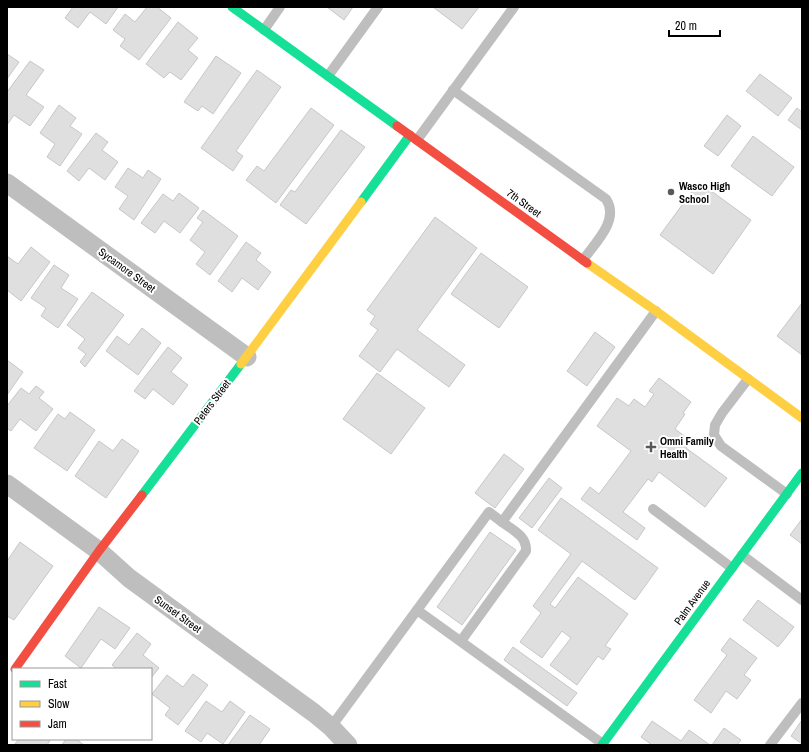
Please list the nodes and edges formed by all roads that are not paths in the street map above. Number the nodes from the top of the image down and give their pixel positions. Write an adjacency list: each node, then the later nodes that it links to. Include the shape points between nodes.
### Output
1 (232, 7): 5 (street, 7th Street)
2 (280, 7): 5 (lane)
3 (378, 7): 6 (lane)
4 (514, 7): 7 (lane)
5 (264, 30): 6 (street, 7th Street)
6 (328, 76): 8 (street, 7th Street)
7 (453, 90): 8 (lane); 10 (lane, via 606,199 611,212 609,222)
8 (413, 138): 10 (street, 7th Street); 12 (street, Peters Street)
9 (7, 183): 12 (street, Sycamore Street)
10 (583, 260): 11 (street, 7th Street)
11 (656, 311): 13 (street, 7th Street); 19 (lane)
12 (247, 356): 20 (street, Peters Street)
13 (748, 378): 14 (street, 7th Street); 17 (lane, via 722,413 715,425 714,435 721,446)
14 (802, 418)
15 (802, 473): 17 (street, Palm Avenue)
16 (7, 484): 20 (street, Sunset Street)
17 (787, 494): 21 (street, Palm Avenue)
18 (653, 509): 22 (lane)
19 (502, 522): 24 (lane, via 489,512); 25 (lane, via 521,536 525,541 526,551)
20 (99, 551): 26 (street, Peters Street); 28 (street, Sunset Street, via 129,578)
21 (742, 555): 22 (street, Palm Avenue); 23 (lane)
22 (732, 568): 29 (street, Palm Avenue)
23 (802, 600)
24 (417, 610): 25 (lane); 28 (lane)
25 (461, 641): 29 (lane)
26 (16, 668)
27 (802, 703): 31 (lane)
28 (331, 727): 30 (street, Sunset Street)
29 (602, 744)
30 (348, 745)
31 (770, 745)

